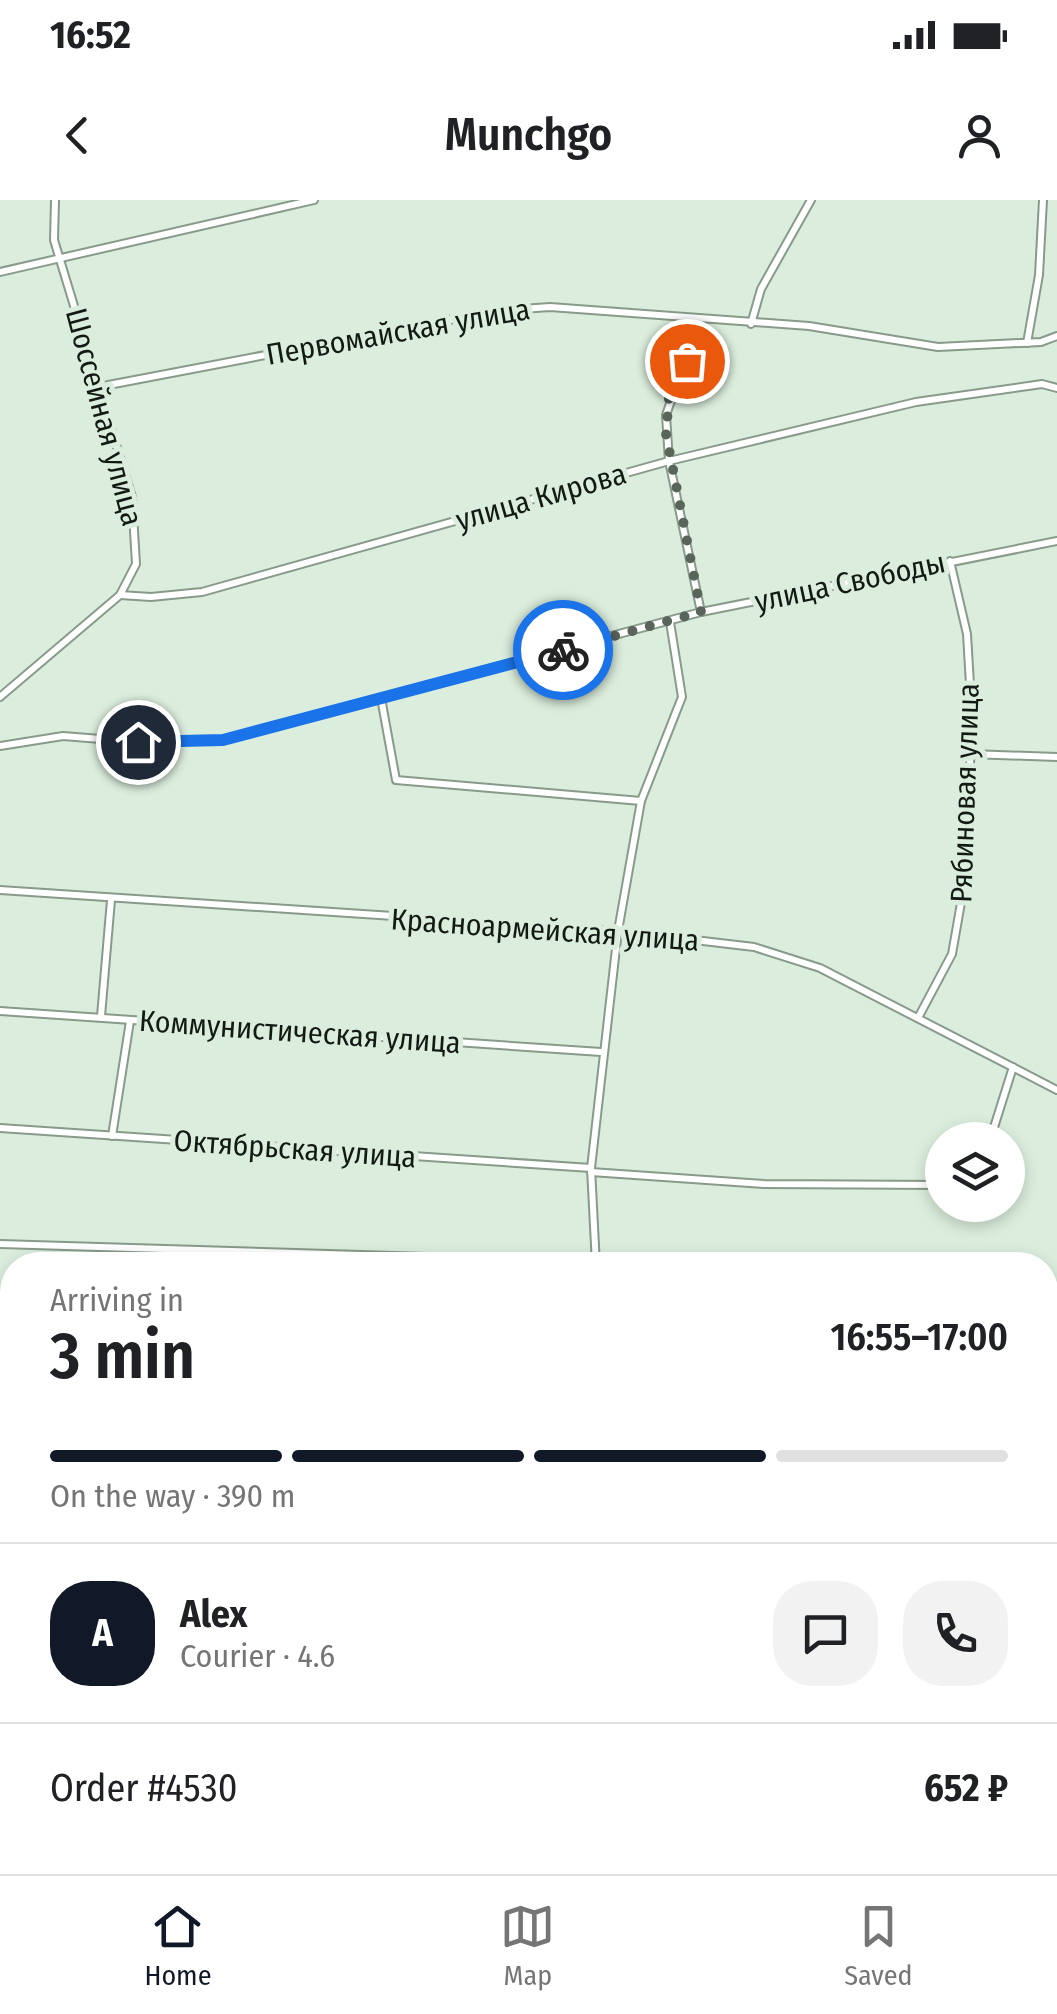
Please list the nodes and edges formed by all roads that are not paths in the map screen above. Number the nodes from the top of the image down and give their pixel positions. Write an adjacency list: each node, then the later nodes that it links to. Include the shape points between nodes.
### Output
1 (55, 200): 5 (street, Шоссейная улица)
2 (314, 200): 5 (street)
3 (812, 200): 8 (street, via 761,288)
4 (1043, 200): 10 (street, via 1040,275)
5 (59, 257): 6 (street); 11 (street, Шоссейная улица)
6 (0, 272)
7 (699, 321): 8 (street, Первомайская улица); 11 (street, Первомайская улица, via 550,307 496,311); 13 (street, via 667,405)
8 (750, 324): 10 (street, Первомайская улица, via 809,326 938,347)
9 (1057, 336): 10 (street, Первомайская улица)
10 (1027, 343)
11 (98, 386): 16 (street, Шоссейная улица, via 132,497 138,542 136,564)
12 (1057, 388): 13 (street, улица Кирова, via 1022,386 916,402)
13 (669, 461): 16 (street, улица Кирова, via 202,592); 17 (street)
14 (1057, 540): 15 (street, улица Свободы)
15 (950, 561): 17 (street, улица Свободы); 22 (street, Рябиновая улица, via 968,634)
16 (120, 595): 19 (street, Шоссейная улица)
17 (701, 612): 18 (street, улица Свободы)
18 (670, 622): 20 (street, улица Свободы); 24 (street, via 681,706)
19 (0, 697)
20 (381, 698): 21 (street, улица Свободы, via 223,740 63,736); 24 (street, via 396,780)
21 (0, 746)
22 (970, 754): 23 (street); 30 (street, Рябиновая улица, via 958,933)
23 (1057, 757)
24 (641, 802): 27 (street)
25 (0, 890): 26 (street, Красноармейская улица)
26 (110, 900): 27 (street, Красноармейская улица); 29 (street)
27 (618, 931): 30 (street, Красноармейская улица, via 788,954); 32 (street)
28 (0, 1011): 29 (street, Коммунистическая улица)
29 (101, 1016): 31 (street, Коммунистическая улица)
30 (918, 1018): 33 (street, Красноармейская улица)
31 (130, 1021): 32 (street, Коммунистическая улица); 37 (street)
32 (601, 1052): 38 (street)
33 (1013, 1067): 34 (street, Красноармейская улица); 35 (street)
34 (1057, 1090)
35 (996, 1122)
36 (0, 1128): 37 (street, Октябрьская улица)
37 (112, 1136): 38 (street, Октябрьская улица)
38 (591, 1170): 39 (street, Октябрьская улица, via 764,1184); 42 (street)
39 (925, 1185)
40 (0, 1244): 41 (street)
41 (238, 1252)
42 (595, 1252)

